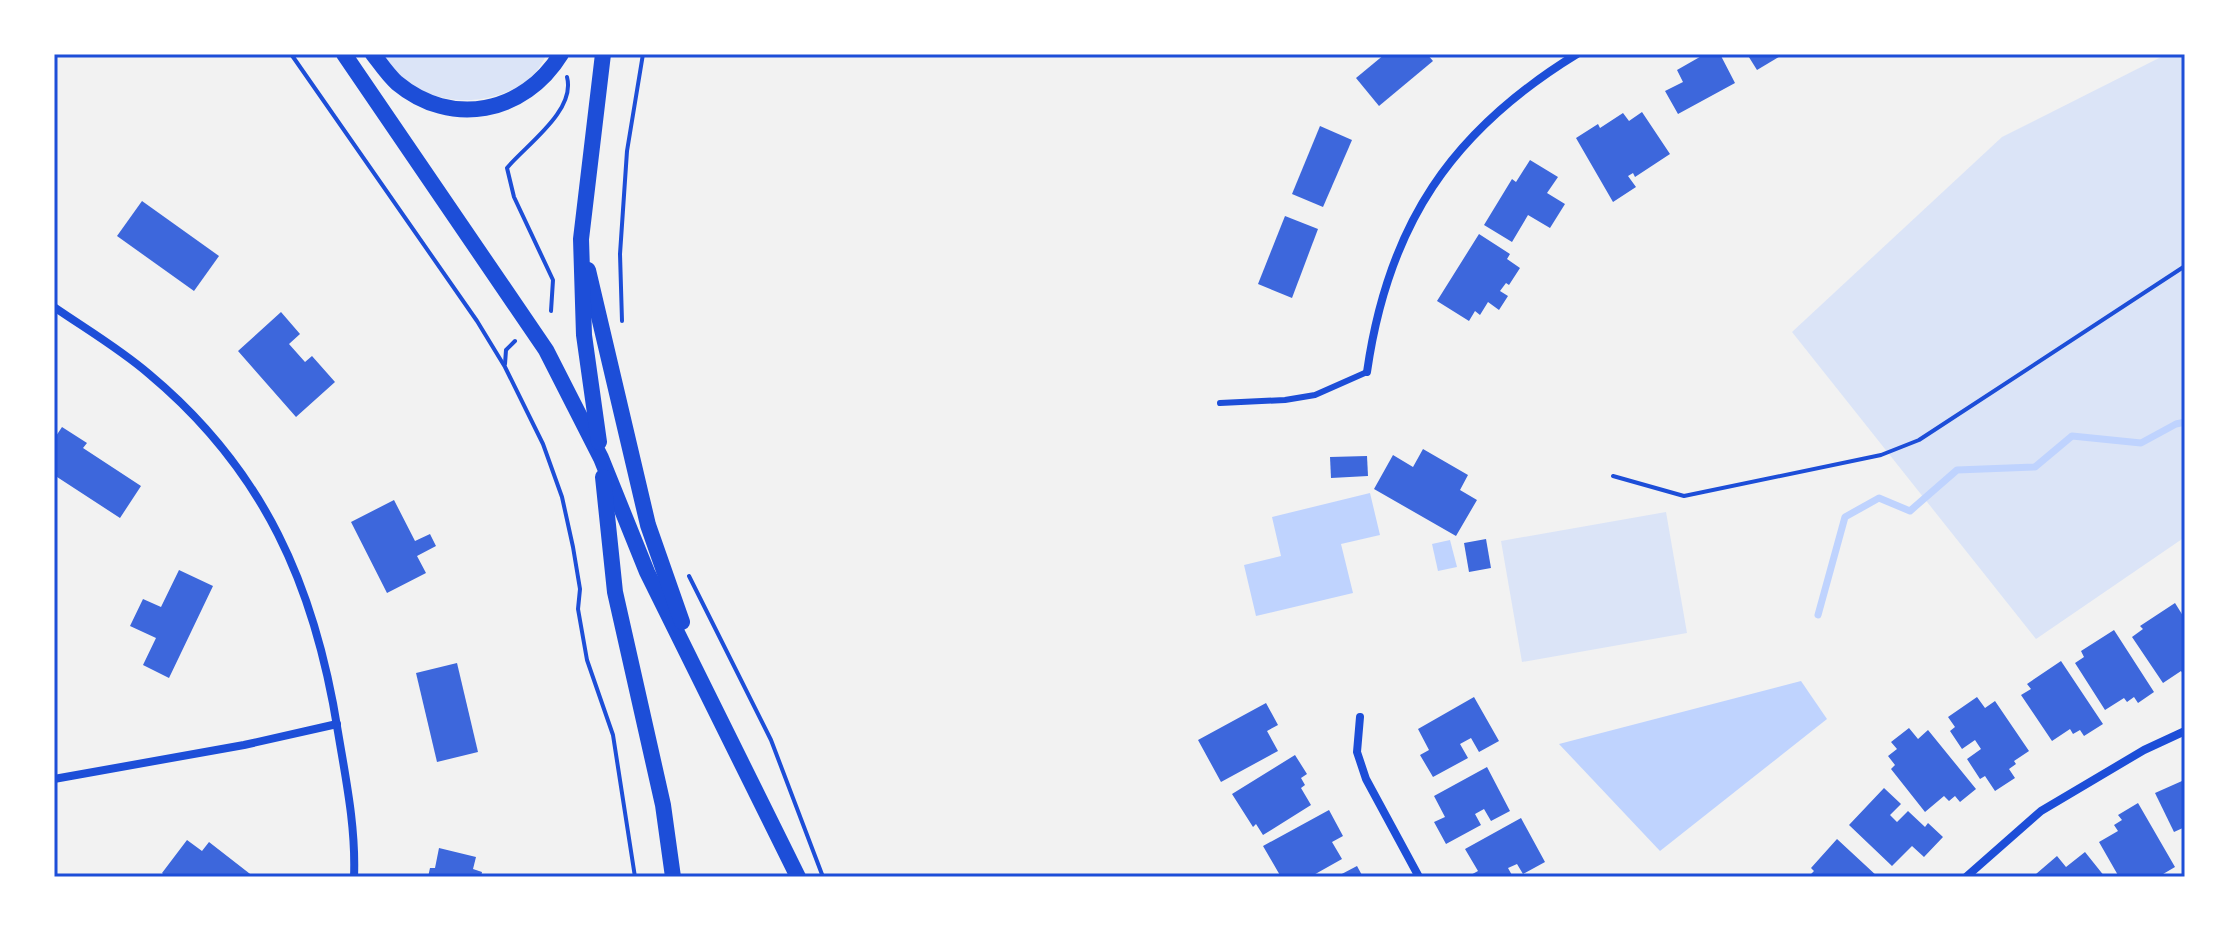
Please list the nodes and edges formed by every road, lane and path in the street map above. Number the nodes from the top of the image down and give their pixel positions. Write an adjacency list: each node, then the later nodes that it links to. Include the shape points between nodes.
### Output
1 (291, 54): 24 (path, via 477,321 543,444 573,547 587,660 613,735)
2 (344, 54): 15 (main road, via 546,350)
3 (373, 54): 7 (main road, via 396,82 424,100 449,110 475,111 523,93)
4 (643, 54): 12 (path, via 626,166 620,254)
5 (1577, 54): 13 (street, via 1501,107 1468,140 1420,204 1382,296)
6 (603, 56): 8 (main road)
7 (558, 59): 11 (path, via 568,82 565,98 552,122 507,168 514,197 553,280)
8 (581, 239): 15 (main road, via 584,335); 18 (main road, via 648,525)
9 (2185, 266): 16 (path, via 1919,440 1881,455 1684,496)
10 (54, 307): 20 (street, via 119,351 186,407 261,501 302,583)
11 (551, 311)
12 (624, 332)
13 (1367, 372): 14 (lane, via 1315,395)
14 (1220, 403)
15 (601, 458): 18 (main road, via 647,572); 25 (main road, via 620,618 663,805)
16 (1613, 476)
17 (684, 564): 27 (path, via 771,740)
18 (700, 676): 26 (main road)
19 (1360, 717): 28 (street, via 1357,752 1366,779)
20 (337, 724): 22 (street); 23 (street, via 352,816)
21 (2185, 731): 29 (street, via 2041,811)
22 (54, 779)
23 (354, 877)
24 (635, 877)
25 (673, 877)
26 (798, 877)
27 (823, 877)
28 (1419, 877)
29 (1966, 877)

